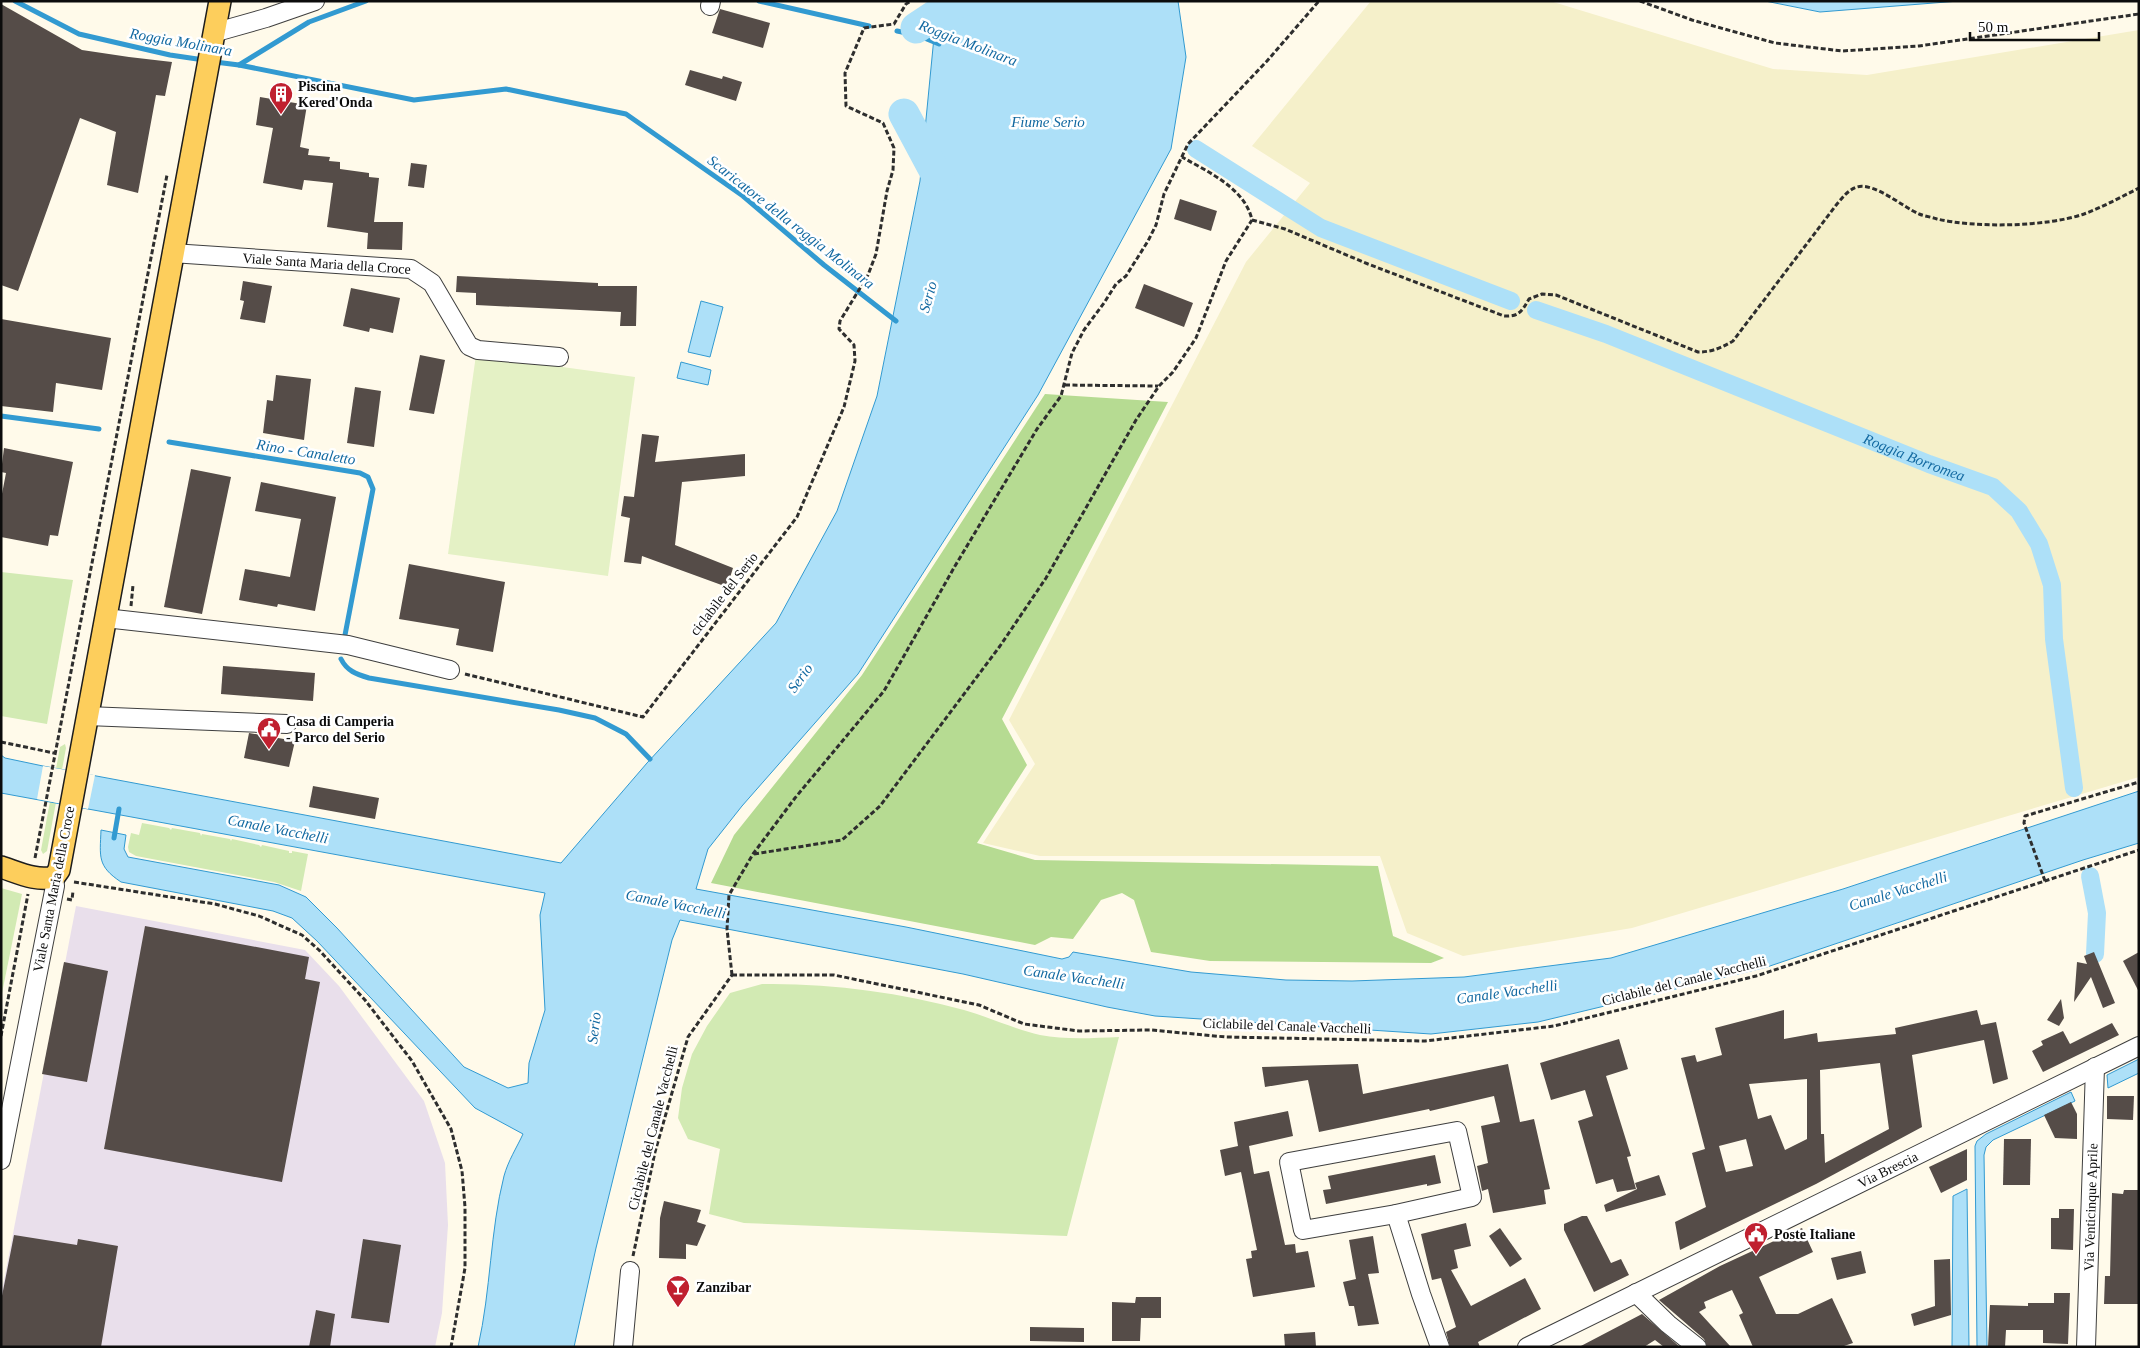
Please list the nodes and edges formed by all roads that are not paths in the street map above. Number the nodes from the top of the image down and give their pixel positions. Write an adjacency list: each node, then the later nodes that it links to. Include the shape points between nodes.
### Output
1 (220, 1): 3 (main road, Viale Santa Maria della Croce)
2 (315, 1): 3 (street)
3 (213, 33): 4 (main road, Viale Santa Maria della Croce)
4 (172, 254): 5 (street, Viale Santa Maria della Croce, via 411,269 432,283 469,346 478,350); 6 (main road, Viale Santa Maria della Croce)
5 (559, 357)
6 (105, 618): 7 (street, via 348,645); 8 (main road, Viale Santa Maria della Croce)
7 (450, 670)
8 (87, 716): 9 (street); 11 (main road, Viale Santa Maria della Croce)
9 (288, 724)
10 (1, 867): 11 (main road, via 47,879)
11 (54, 886): 14 (street, Viale Santa Maria della Croce)
12 (2139, 1046): 13 (street, Via Brescia)
13 (2095, 1068): 17 (street, Via Brescia); 22 (street, Via Venticinque Aprile)
14 (1, 1160)
15 (1396, 1214): 15 (street, via 1472,1197 1458,1131 1290,1162 1303,1230); 19 (street)
16 (630, 1271): 18 (street)
17 (1636, 1293): 20 (street, Via Brescia); 21 (street)
18 (623, 1347)
19 (1440, 1347)
20 (1527, 1347)
21 (1698, 1347)
22 (2086, 1347)

